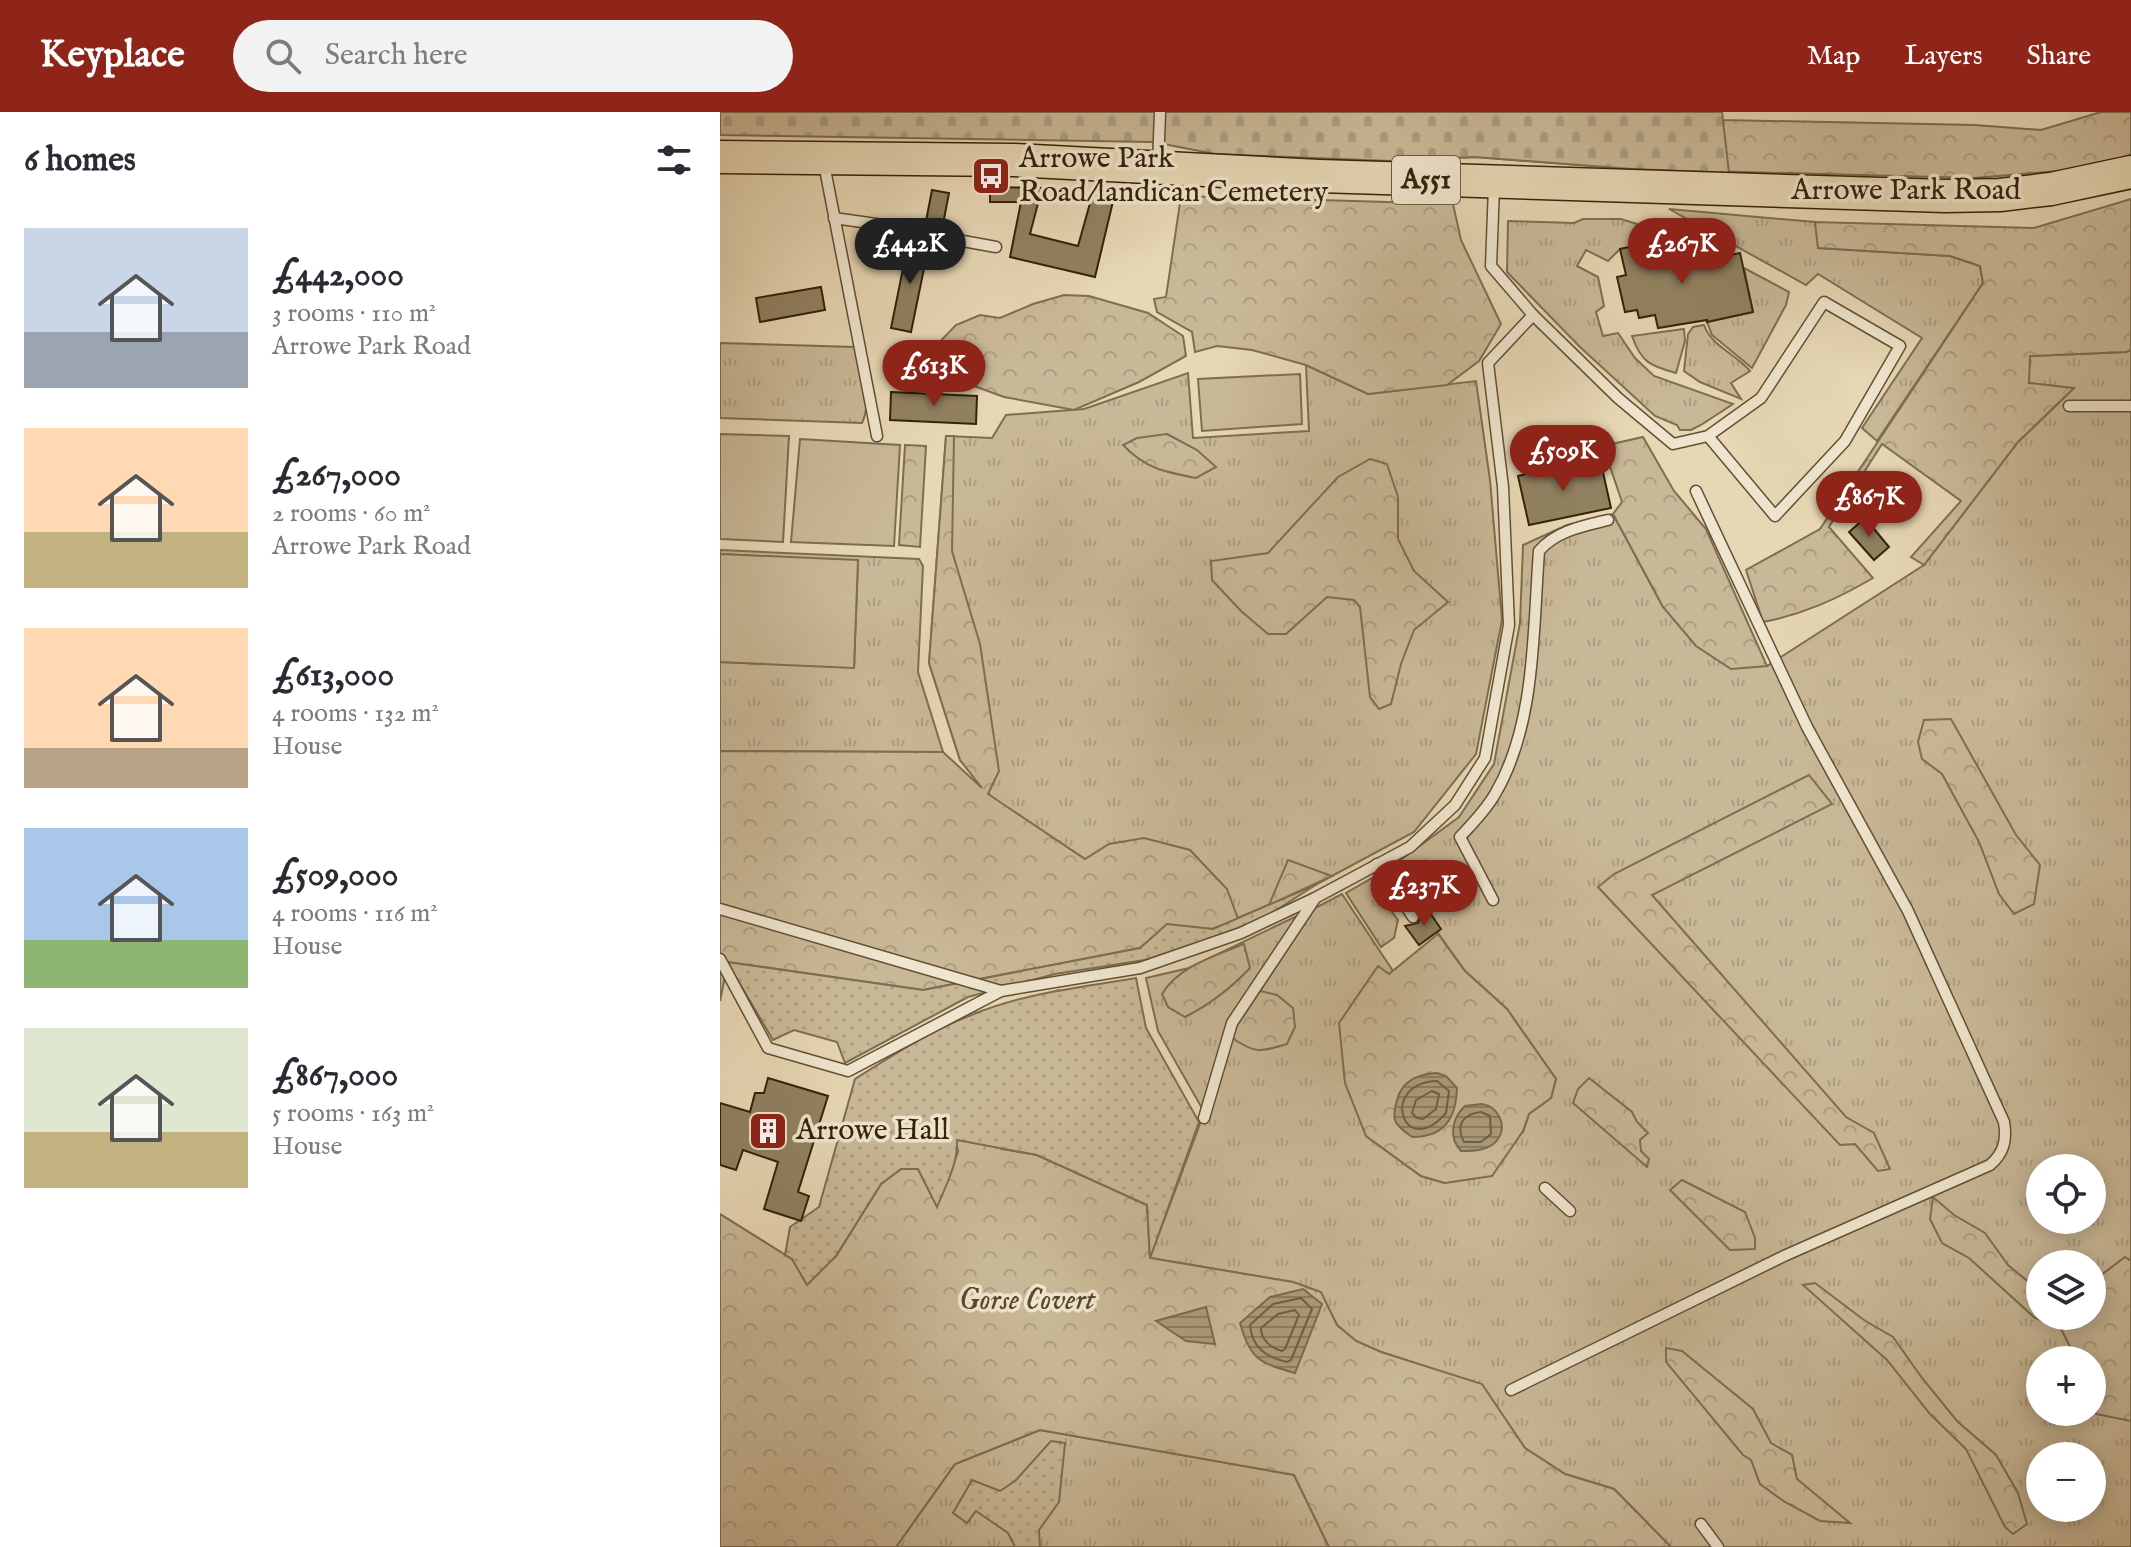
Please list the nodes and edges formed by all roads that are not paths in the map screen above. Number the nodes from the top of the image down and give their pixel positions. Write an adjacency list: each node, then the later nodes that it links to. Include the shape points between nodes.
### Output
1 (1160, 112): 4 (lane)
2 (720, 157): 3 (main road, Arrowe Park Road / A551)
3 (823, 158): 4 (main road, Arrowe Park Road / A551, via 942,157); 7 (lane)
4 (1158, 167): 6 (main road, Arrowe Park Road / A551)
5 (2131, 172): 6 (main road, Arrowe Park Road / A551, via 2051,189 1972,196)
6 (1494, 181): 9 (lane, via 1491,266)
7 (834, 218): 8 (lane); 12 (lane)
8 (996, 247)
9 (1533, 315): 13 (lane, via 1673,444); 16 (lane, via 1488,363 1503,487 1509,625 1485,758 1455,805 1410,847)
10 (2069, 406): 11 (lane)
11 (2131, 406)
12 (877, 436)
13 (1708, 436): 13 (lane, via 1761,398 1824,302 1900,346 1845,441 1775,516)
14 (1696, 491): 26 (lane, via 1807,727 1908,911 2006,1136 1990,1165 1784,1256)
15 (1608, 520): 18 (lane, via 1564,532 1539,551 1533,648 1516,743 1496,793 1460,837)
16 (1377, 864): 17 (lane); 20 (lane)
17 (1315, 898): 22 (lane, via 1241,933 1140,968); 23 (lane, via 1232,1023)
18 (1493, 900)
19 (720, 909): 22 (lane)
20 (1413, 917)
21 (720, 959): 22 (lane, via 768,1048 848,1071)
22 (1001, 991)
23 (1204, 1118)
24 (1545, 1188): 25 (lane)
25 (1570, 1211)
26 (1511, 1390)
27 (1701, 1524): 28 (lane)
28 (1718, 1547)

